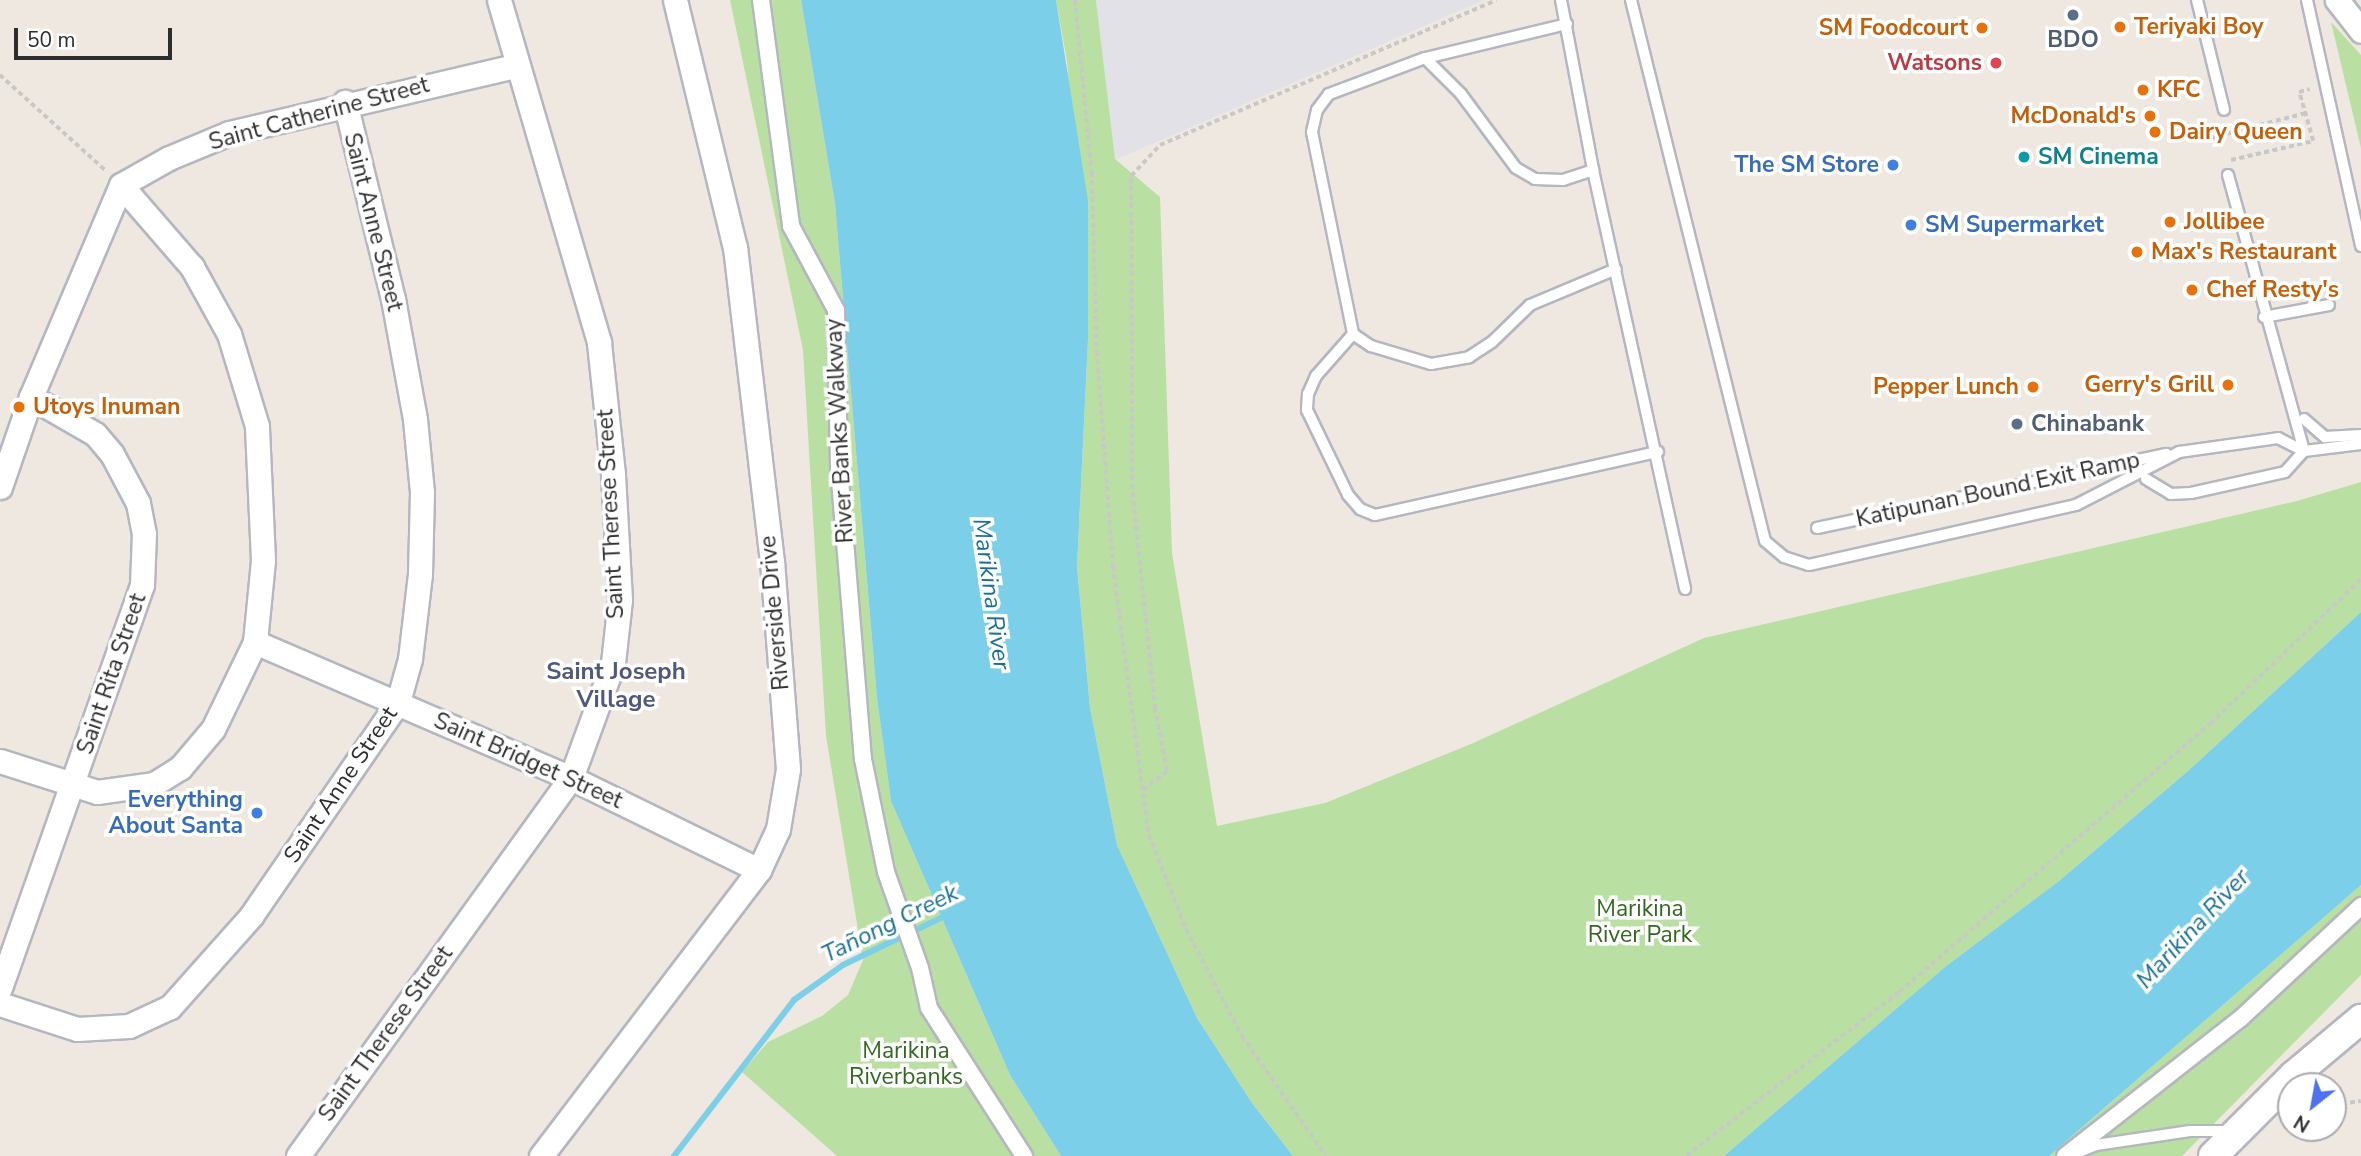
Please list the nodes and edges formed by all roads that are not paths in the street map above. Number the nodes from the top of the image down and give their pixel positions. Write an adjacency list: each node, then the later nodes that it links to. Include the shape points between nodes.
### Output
1 (499, 0): 12 (street, Saint Therese Street)
2 (675, 0): 39 (street, Riverside Drive, via 736,248 772,562 788,769 778,829)
3 (761, 0): 47 (street, River Banks Walkway, via 791,226 836,310 839,468 863,759 886,872 929,1008)
4 (1561, 0): 9 (lane)
5 (1630, 0): 29 (lane, via 1765,541 1784,557 1809,565 2076,505)
6 (2197, 0): 14 (lane)
7 (2307, 0): 18 (lane, bridge)
8 (2337, 0): 10 (street)
9 (1567, 24): 11 (lane); 15 (lane)
10 (2361, 31)
11 (1425, 58): 15 (lane, via 1461,94 1517,167 1535,179 1563,180); 22 (lane, via 1328,94 1317,110 1312,132)
12 (515, 66): 13 (street, Saint Catherine Street); 37 (street, Saint Therese Street, via 599,342 613,474 620,600 613,663)
13 (345, 102): 17 (street, Saint Catherine Street, via 229,133 169,158); 35 (street, Saint Anne Street, via 393,299 415,419 422,492 411,647)
14 (2224, 110)
15 (1593, 170): 19 (lane)
16 (2228, 175): 21 (lane)
17 (121, 185): 23 (street); 34 (street, via 192,267 229,334 257,426 263,560)
18 (2361, 246)
19 (1616, 269): 22 (lane, via 1530,305 1492,342 1469,357 1431,364 1371,346); 28 (lane)
20 (2329, 305): 21 (lane)
21 (2264, 317): 27 (lane)
22 (1353, 334): 28 (lane, via 1317,376 1308,394 1307,410 1348,495 1360,509 1374,515)
23 (31, 397): 31 (street); 38 (street, Saint Rita Street, via 95,434 112,454 138,503 144,534 142,584)
24 (2304, 419): 25 (lane, via 2325,437)
25 (2361, 435)
26 (2361, 444): 27 (lane)
27 (2304, 451): 29 (lane, Katipunan Bound Exit Ramp, via 2278,438); 30 (lane, via 2285,472 2254,482 2171,494)
28 (1658, 452): 33 (lane)
29 (2179, 452): 32 (lane, Katipunan Bound Exit Ramp)
30 (2146, 480)
31 (0, 486)
32 (1817, 528)
33 (1685, 589)
34 (255, 642): 35 (street, Saint Bridget Street); 38 (street, via 213,729 180,768 154,784 128,791)
35 (398, 702): 37 (street, Saint Bridget Street); 42 (street, Saint Anne Street, via 251,916 170,1007 129,1026 77,1029)
36 (0, 761): 38 (street)
37 (571, 778): 39 (street, Saint Bridget Street); 45 (street, Saint Therese Street)
38 (73, 787): 41 (street, Saint Rita Street)
39 (759, 870): 46 (street, Riverside Drive)
40 (2361, 906): 48 (street, via 2240,1019)
41 (0, 988)
42 (0, 1004)
43 (2361, 1019): 44 (street)
44 (2234, 1132): 48 (lane, via 2176,1133 2096,1145); 49 (street)
45 (298, 1156)
46 (541, 1156)
47 (1024, 1156)
48 (2066, 1156)
49 (2213, 1156)

